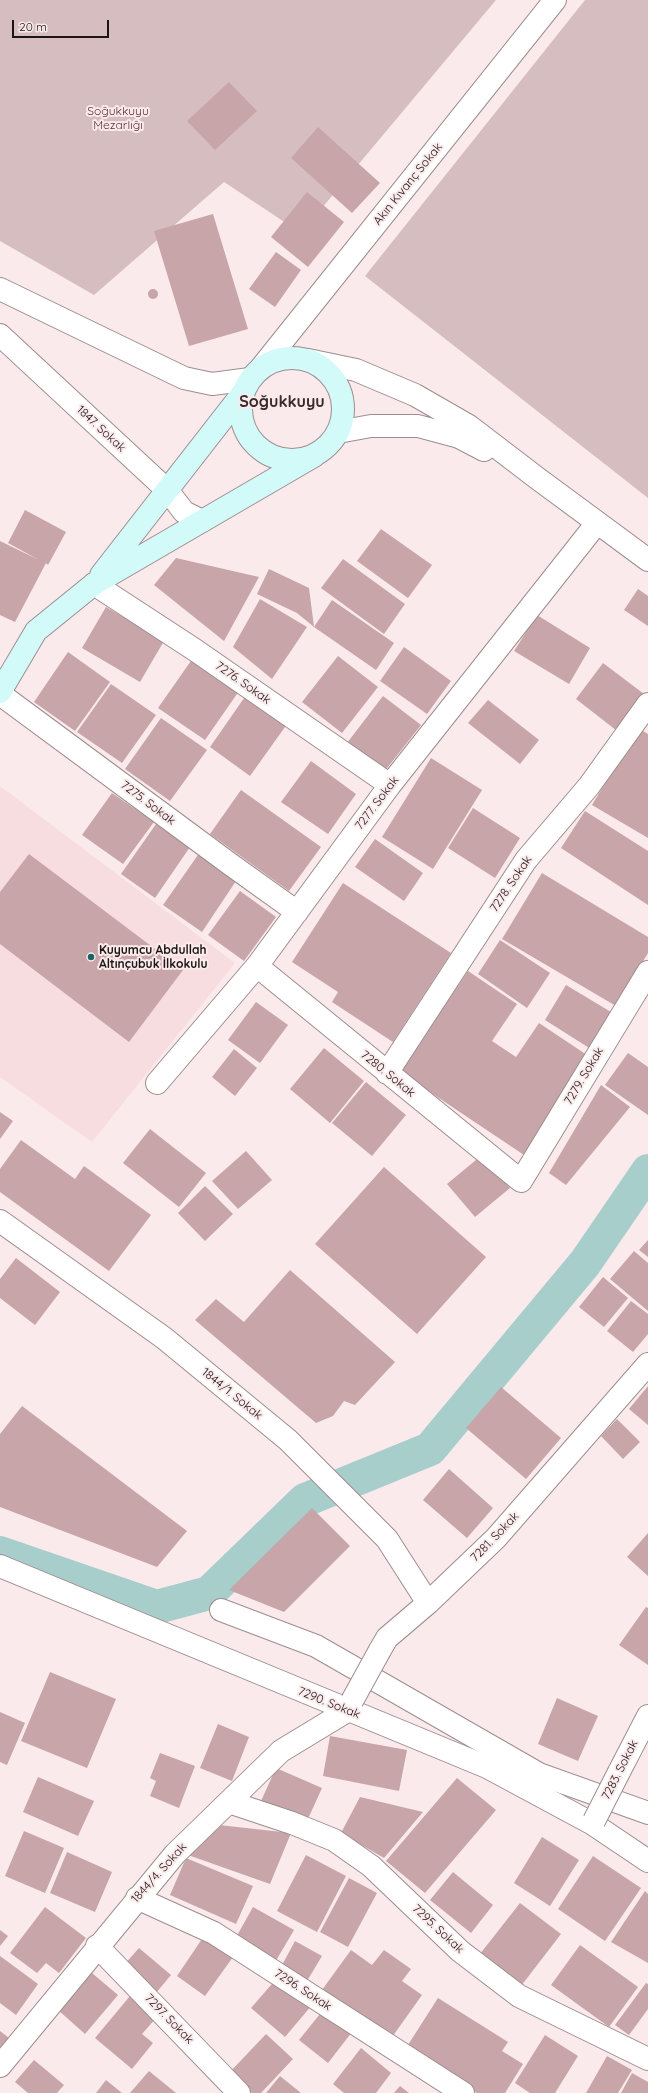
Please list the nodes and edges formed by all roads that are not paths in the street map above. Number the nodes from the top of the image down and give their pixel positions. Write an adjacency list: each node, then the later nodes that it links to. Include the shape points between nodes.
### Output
1 (555, 0): 5 (street, Akın Kıvanç Sokak)
2 (0, 289): 5 (street, via 184,378 212,384)
3 (0, 336): 9 (street, 1847. Sokak)
4 (308, 360): 5 (main road, via 281,359); 6 (main road, via 323,368 335,381 342,397 343,415); 8 (street, via 356,370 415,395 469,426)
5 (251, 380): 7 (main road, via 240,410 243,426 250,441 262,452 279,459 296,461); 9 (main road)
6 (338, 432): 7 (main road, via 328,447); 8 (street, via 370,426 418,426 460,437)
7 (314, 456): 10 (main road)
8 (537, 478): 11 (street)
9 (167, 490): 10 (street, 1847. Sokak, via 184,512); 13 (main road)
10 (202, 521): 13 (main road)
11 (596, 523): 12 (street); 16 (street, 7277. Sokak)
12 (648, 560)
13 (94, 584): 14 (main road, via 36,631); 16 (street, 7276. Sokak, via 195,650)
14 (0, 693): 17 (street, 7275. Sokak)
15 (648, 704): 20 (street, 7278. Sokak, via 590,786 526,860)
16 (390, 785): 17 (street, 7277. Sokak)
17 (297, 912): 18 (street, 7277. Sokak)
18 (257, 966): 20 (street, 7280. Sokak); 21 (street, 7277. Sokak)
19 (648, 972): 22 (street, 7279. Sokak)
20 (386, 1073): 22 (street, 7280. Sokak)
21 (157, 1083)
22 (521, 1181)
23 (0, 1221): 26 (street, 1844/1. Sokak, via 164,1338 288,1440 387,1539)
24 (648, 1364): 26 (street, 7281. Sokak, via 496,1538)
25 (0, 1566): 28 (street, 7290. Sokak)
26 (428, 1604): 28 (street, 7281. Sokak, bridge, via 387,1638)
27 (220, 1610): 31 (street, via 316,1646 539,1774)
28 (350, 1706): 30 (street, 1844/4. Sokak, via 281,1751); 32 (street, 7290. Sokak, via 487,1767)
29 (648, 1716): 32 (street, 7283. Sokak, bridge)
30 (229, 1802): 34 (street, 1844/4. Sokak, via 175,1854); 36 (street, 7295. Sokak, via 334,1840 370,1866 460,1950 519,1996)
31 (648, 1813)
32 (593, 1823): 33 (street, 7290. Sokak)
33 (648, 1860)
34 (137, 1898): 35 (street, 1844/4. Sokak); 39 (street, 7296. Sokak, via 214,1934)
35 (98, 1946): 37 (street, 1844/4. Sokak); 38 (street, 7297. Sokak)
36 (648, 2059)
37 (0, 2066)
38 (239, 2093)
39 (463, 2093)

